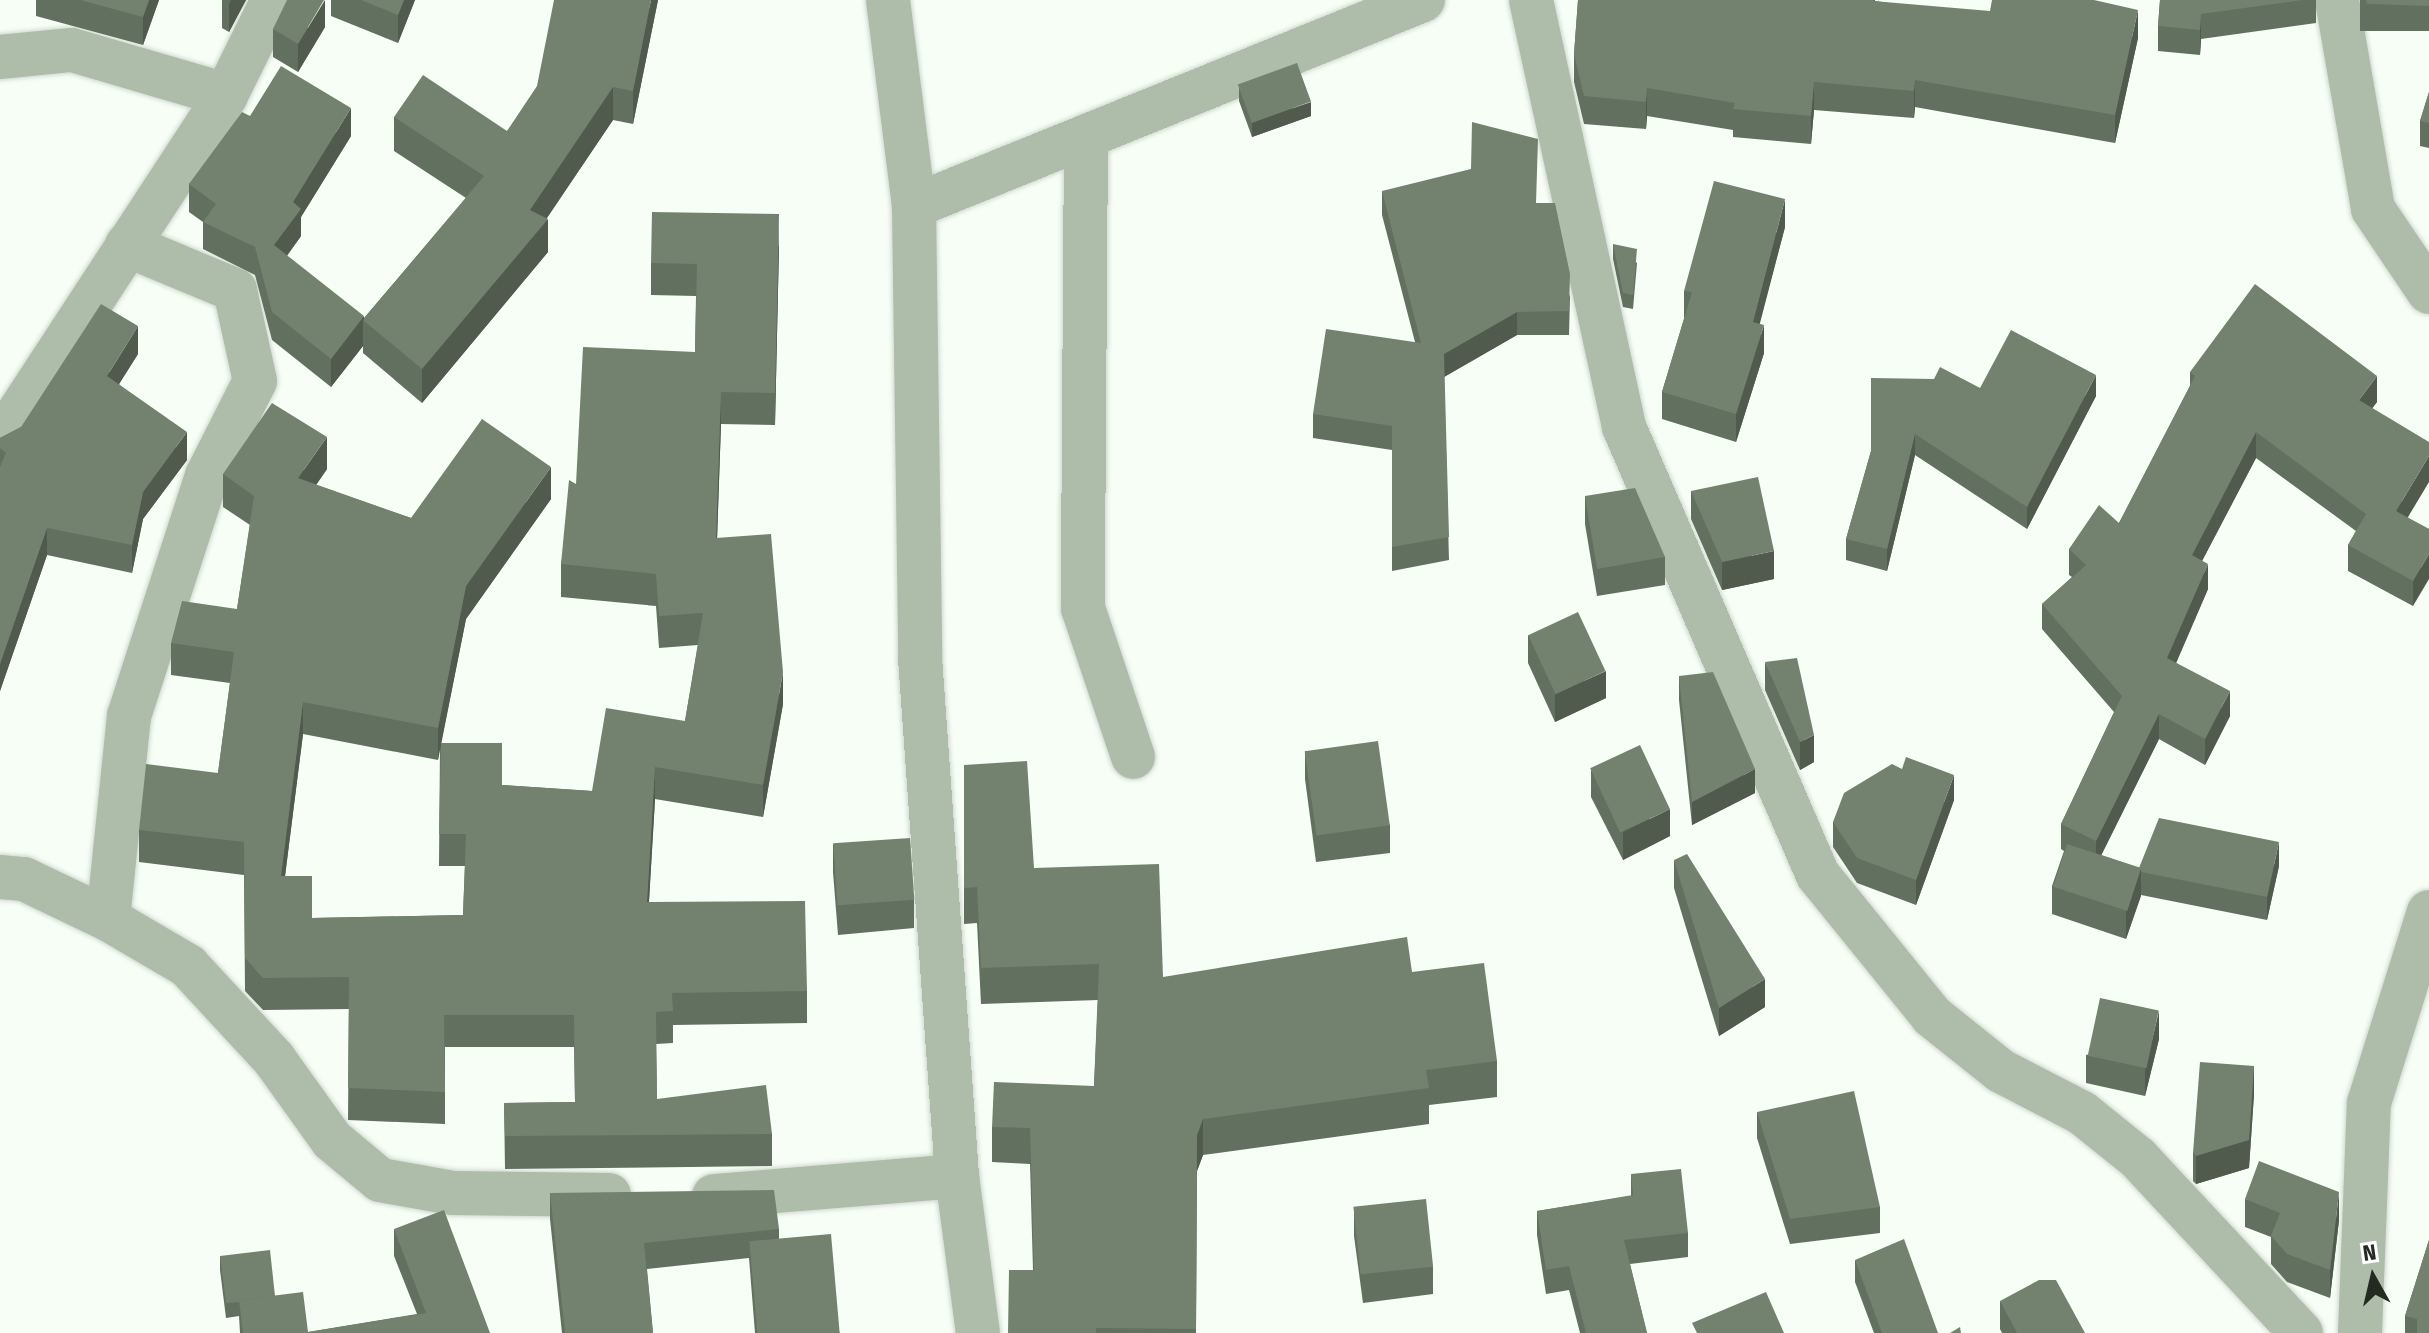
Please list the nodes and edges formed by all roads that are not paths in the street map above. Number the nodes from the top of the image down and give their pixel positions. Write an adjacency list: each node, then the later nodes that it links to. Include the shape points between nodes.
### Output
1 (273, 0): 7 (street)
2 (888, 0): 9 (street)
3 (1423, 0): 8 (street)
4 (1531, 0): 19 (street, via 1624,427 1818,875 1932,1016 2001,1071 2082,1113 2138,1158)
5 (2337, 0): 11 (street, via 2373,209)
6 (0, 57): 7 (street, via 72,50)
7 (226, 95): 10 (street)
8 (1086, 137): 9 (street); 13 (street, via 1083,608)
9 (914, 206): 17 (street, via 920,658)
10 (127, 245): 12 (street); 16 (street, via 235,290 255,381 207,476 129,716)
11 (2429, 292)
12 (0, 441)
13 (1133, 757)
14 (0, 877): 16 (street, via 24,879)
15 (2429, 912): 20 (street, via 2369,1103)
16 (108, 919): 17 (street, via 188,966 274,1059 332,1140 380,1180 453,1193 660,1196)
17 (957, 1176): 18 (street)
18 (978, 1333)
19 (2301, 1333)
20 (2360, 1333)

